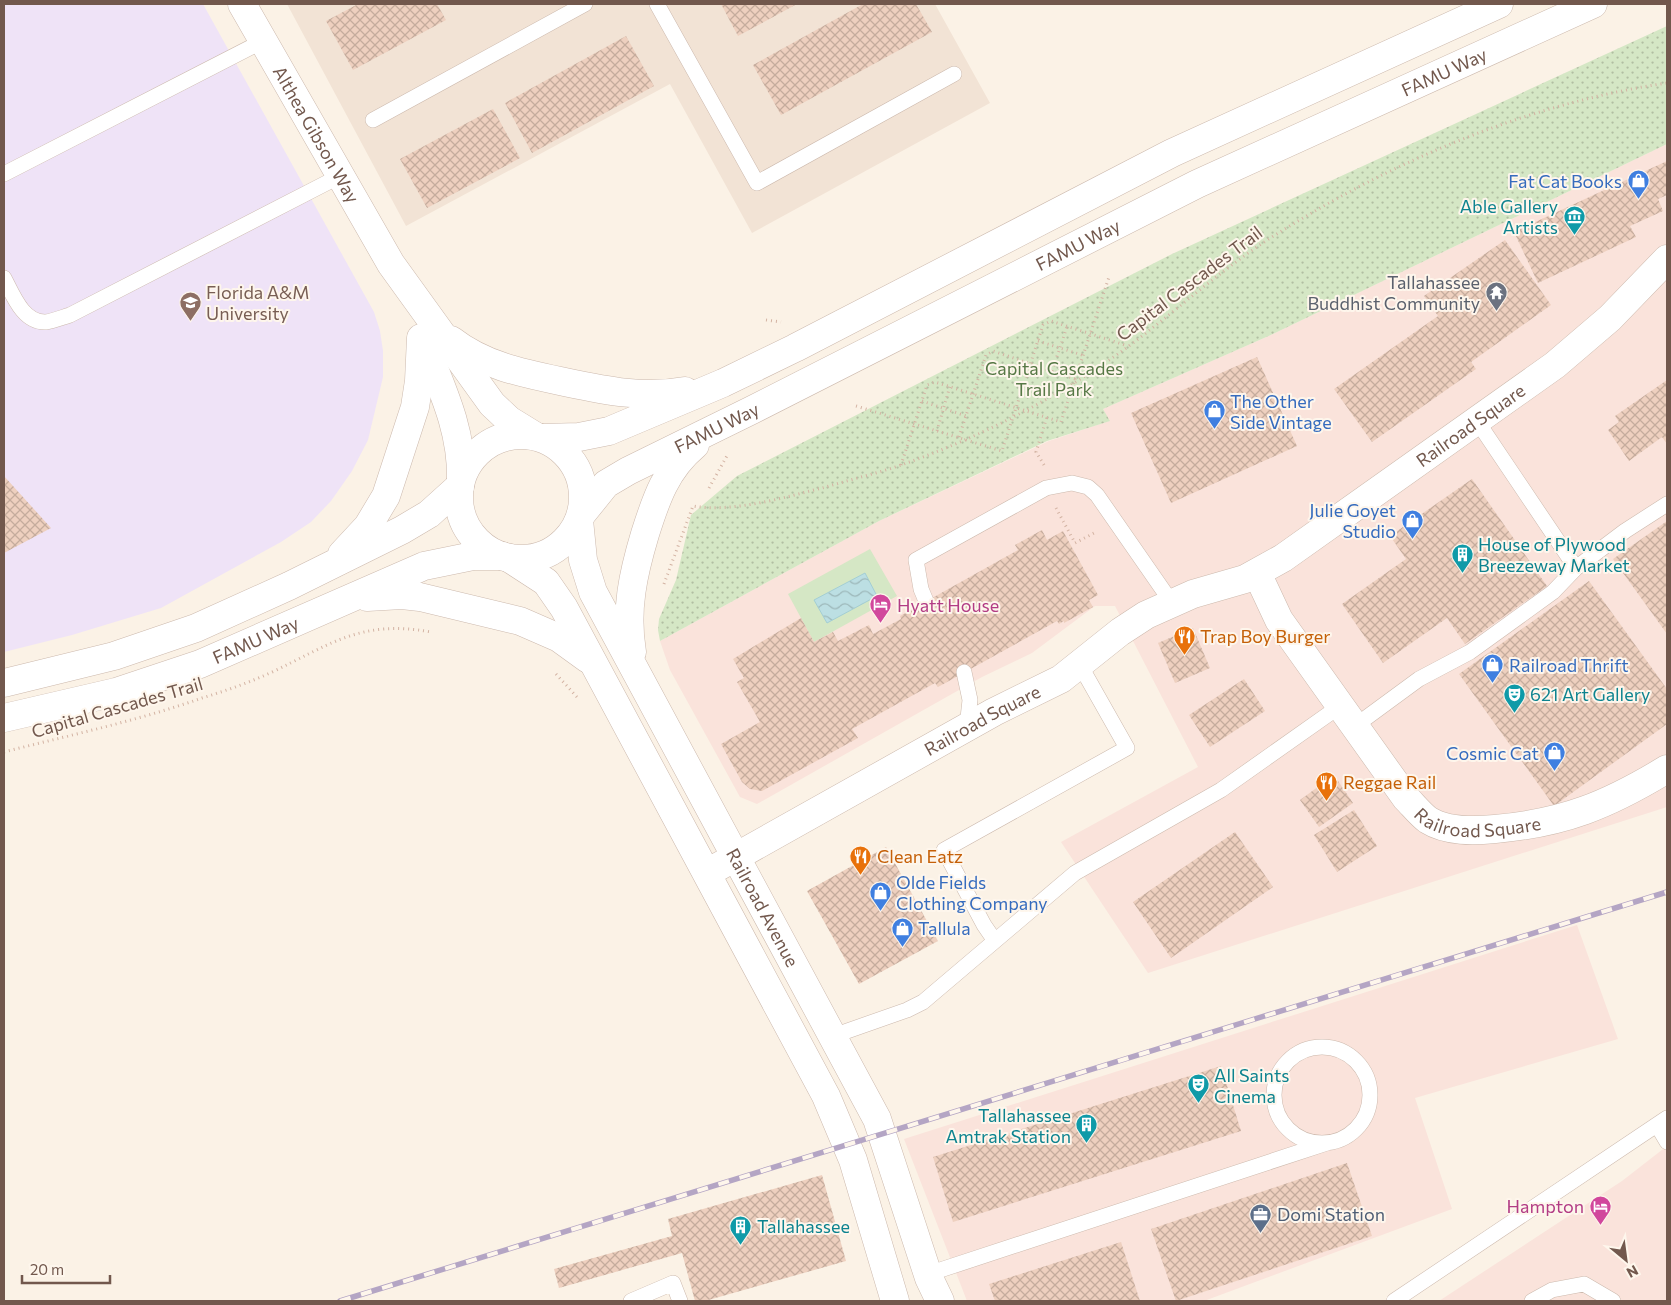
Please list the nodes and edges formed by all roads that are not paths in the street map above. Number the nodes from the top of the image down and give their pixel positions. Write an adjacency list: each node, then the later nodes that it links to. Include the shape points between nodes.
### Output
1 (242, 4): 6 (street, Althea Gibson Way)
2 (585, 4): 8 (lane)
3 (657, 4): 7 (lane, via 757,183)
4 (1498, 4): 14 (street, FAMU Way, via 1163,157 795,348)
5 (1593, 4): 16 (street, FAMU Way, via 1197,184)
6 (263, 41): 9 (lane); 10 (street, Althea Gibson Way)
7 (954, 74)
8 (373, 120)
9 (4, 174)
10 (340, 176): 12 (lane, via 70,315 46,322 32,319 19,306); 13 (street, Althea Gibson Way)
11 (1667, 259): 15 (street, Railroad Square, via 1582,343)
12 (4, 278)
13 (430, 334): 14 (street, via 495,365 614,393 666,394); 17 (street, Althea Gibson Way, via 492,404 509,420); 18 (street, Althea Gibson Way, via 458,432); 23 (street, via 415,407 386,496 360,536)
14 (723, 382): 17 (street, FAMU Way, via 609,431 579,437)
15 (1477, 421): 22 (lane); 24 (street, Railroad Square)
16 (719, 426): 20 (street, FAMU Way, via 617,477 596,494); 29 (street, via 679,460 662,483 657,496 630,591 629,632)
17 (539, 437): 18 (street, FAMU Way, via 516,435 490,443 475,455); 20 (street, via 567,454 577,469 584,496)
18 (461, 483): 21 (street, FAMU Way, via 460,510 470,532 487,549); 23 (street, FAMU Way, via 440,506 416,523)
19 (1667, 504): 22 (lane)
20 (580, 517): 21 (street, FAMU Way, via 571,535 551,552 526,559); 29 (street, Railroad Avenue, via 581,549 589,582)
21 (505, 557): 25 (street, FAMU Way, via 473,556 435,562); 30 (street, Railroad Avenue, via 538,575 553,590)
22 (1576, 568): 33 (lane, via 1553,592 1470,652)
23 (318, 572): 32 (street, FAMU Way, via 241,609 162,640 114,656)
24 (1257, 573): 27 (street, Railroad Square); 33 (street, Railroad Square, via 1280,620)
25 (340, 601): 30 (street, via 402,595 505,617 559,638 579,651); 34 (street, FAMU Way, via 200,664 123,690)
26 (926, 601): 27 (lane, via 916,560 1046,488 1081,484 1097,495)
27 (1172, 603): 28 (street, Railroad Square, via 1120,632)
28 (1080, 665): 35 (street, Railroad Square, via 1051,685); 39 (lane, via 1127,748 944,850)
29 (636, 668): 37 (street, Railroad Avenue)
30 (598, 670): 38 (street, Railroad Avenue)
31 (964, 672): 35 (lane, via 970,700)
32 (4, 682)
33 (1347, 716): 36 (street, Railroad Square, via 1418,811 1428,819 1452,828 1519,827 1566,818 1610,801); 39 (lane, via 1075,873)
34 (4, 718)
35 (967, 727): 37 (street, Railroad Square)
36 (1667, 770)
37 (737, 856): 38 (street, Railroad Square); 40 (street, Railroad Avenue)
38 (707, 872): 48 (street, Railroad Avenue, via 846,1137)
39 (995, 941): 40 (lane, via 915,1007)
40 (833, 1036): 44 (street, Railroad Avenue, via 877,1120)
41 (1662, 1122): 42 (lane); 50 (lane)
42 (1667, 1142)
43 (1327, 1143): 43 (lane, via 1345,1138 1358,1127 1367,1113 1368,1080 1357,1061 1343,1052 1326,1047 1310,1048 1284,1066 1276,1080 1274,1097 1277,1113 1295,1135 1310,1142); 44 (lane)
44 (928, 1274): 49 (street, Railroad Avenue)
45 (1606, 1300): 51 (lane, via 1584,1284 1552,1290)
46 (631, 1301): 47 (lane, via 673,1283)
47 (680, 1301)
48 (895, 1301)
49 (940, 1301)
50 (1394, 1301)
51 (1532, 1301)

